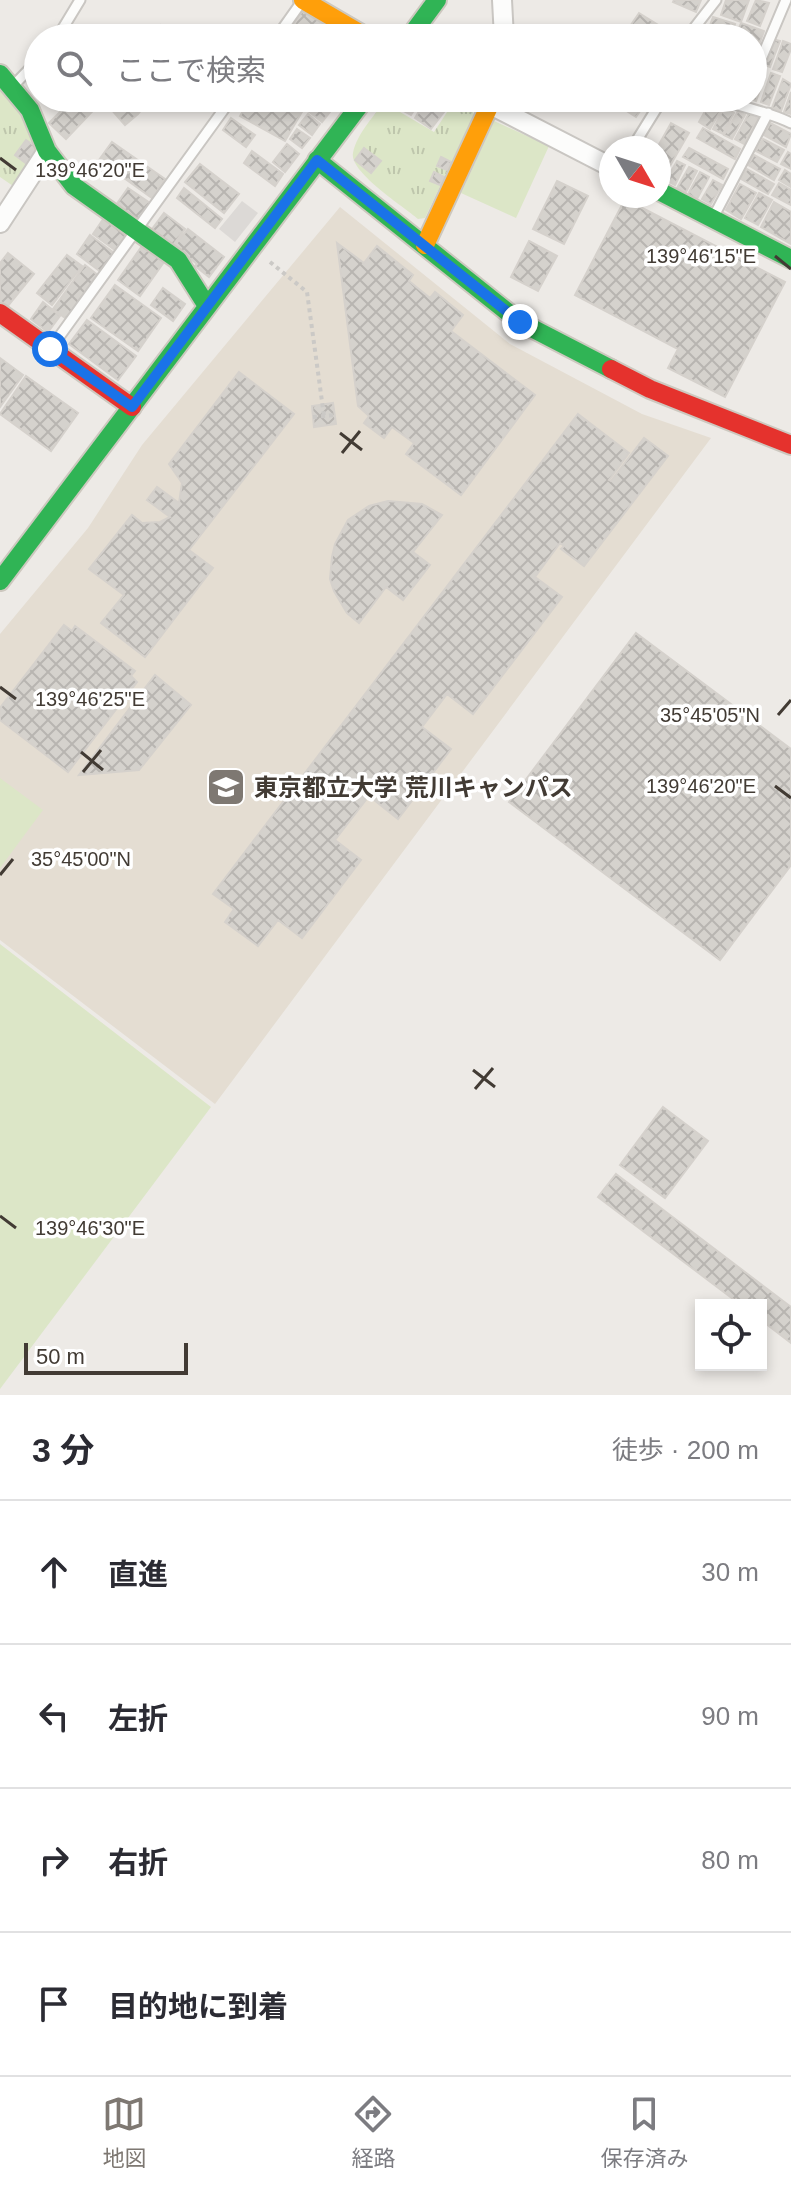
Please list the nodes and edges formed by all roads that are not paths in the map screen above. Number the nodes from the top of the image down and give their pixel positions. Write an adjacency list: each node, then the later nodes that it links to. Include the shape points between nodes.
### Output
1 (80, 0): 7 (lane)
2 (303, 0): 8 (lane); 9 (street)
3 (437, 0): 10 (street)
4 (502, 0): 11 (street)
5 (716, 0): 12 (lane)
6 (786, 0): 13 (lane)
7 (65, 24)
8 (286, 24)
9 (344, 24)
10 (419, 24)
11 (503, 24)
12 (697, 24)
13 (767, 45)
14 (24, 69): 15 (lane)
15 (6, 81): 16 (street)
16 (24, 103)
17 (31, 112): 27 (street)
18 (222, 112): 33 (lane)
19 (354, 112): 28 (street)
20 (482, 112): 34 (street)
21 (509, 112): 29 (street)
22 (654, 112): 26 (lane)
23 (764, 112): 24 (lane)
24 (768, 113): 25 (lane); 31 (lane)
25 (791, 123)
26 (639, 136)
27 (47, 151): 32 (street); 33 (street, via 74,186)
28 (317, 160): 34 (street); 36 (street)
29 (599, 161)
30 (671, 197): 31 (street)
31 (712, 219): 35 (street)
32 (0, 223)
33 (137, 228): 36 (street, via 178,260); 38 (lane)
34 (425, 245): 40 (street, via 520,322 650,389)
35 (791, 259)
36 (207, 306): 39 (street)
37 (0, 313): 38 (street)
38 (50, 349): 39 (street)
39 (132, 407): 41 (street)
40 (791, 445)
41 (0, 581)

